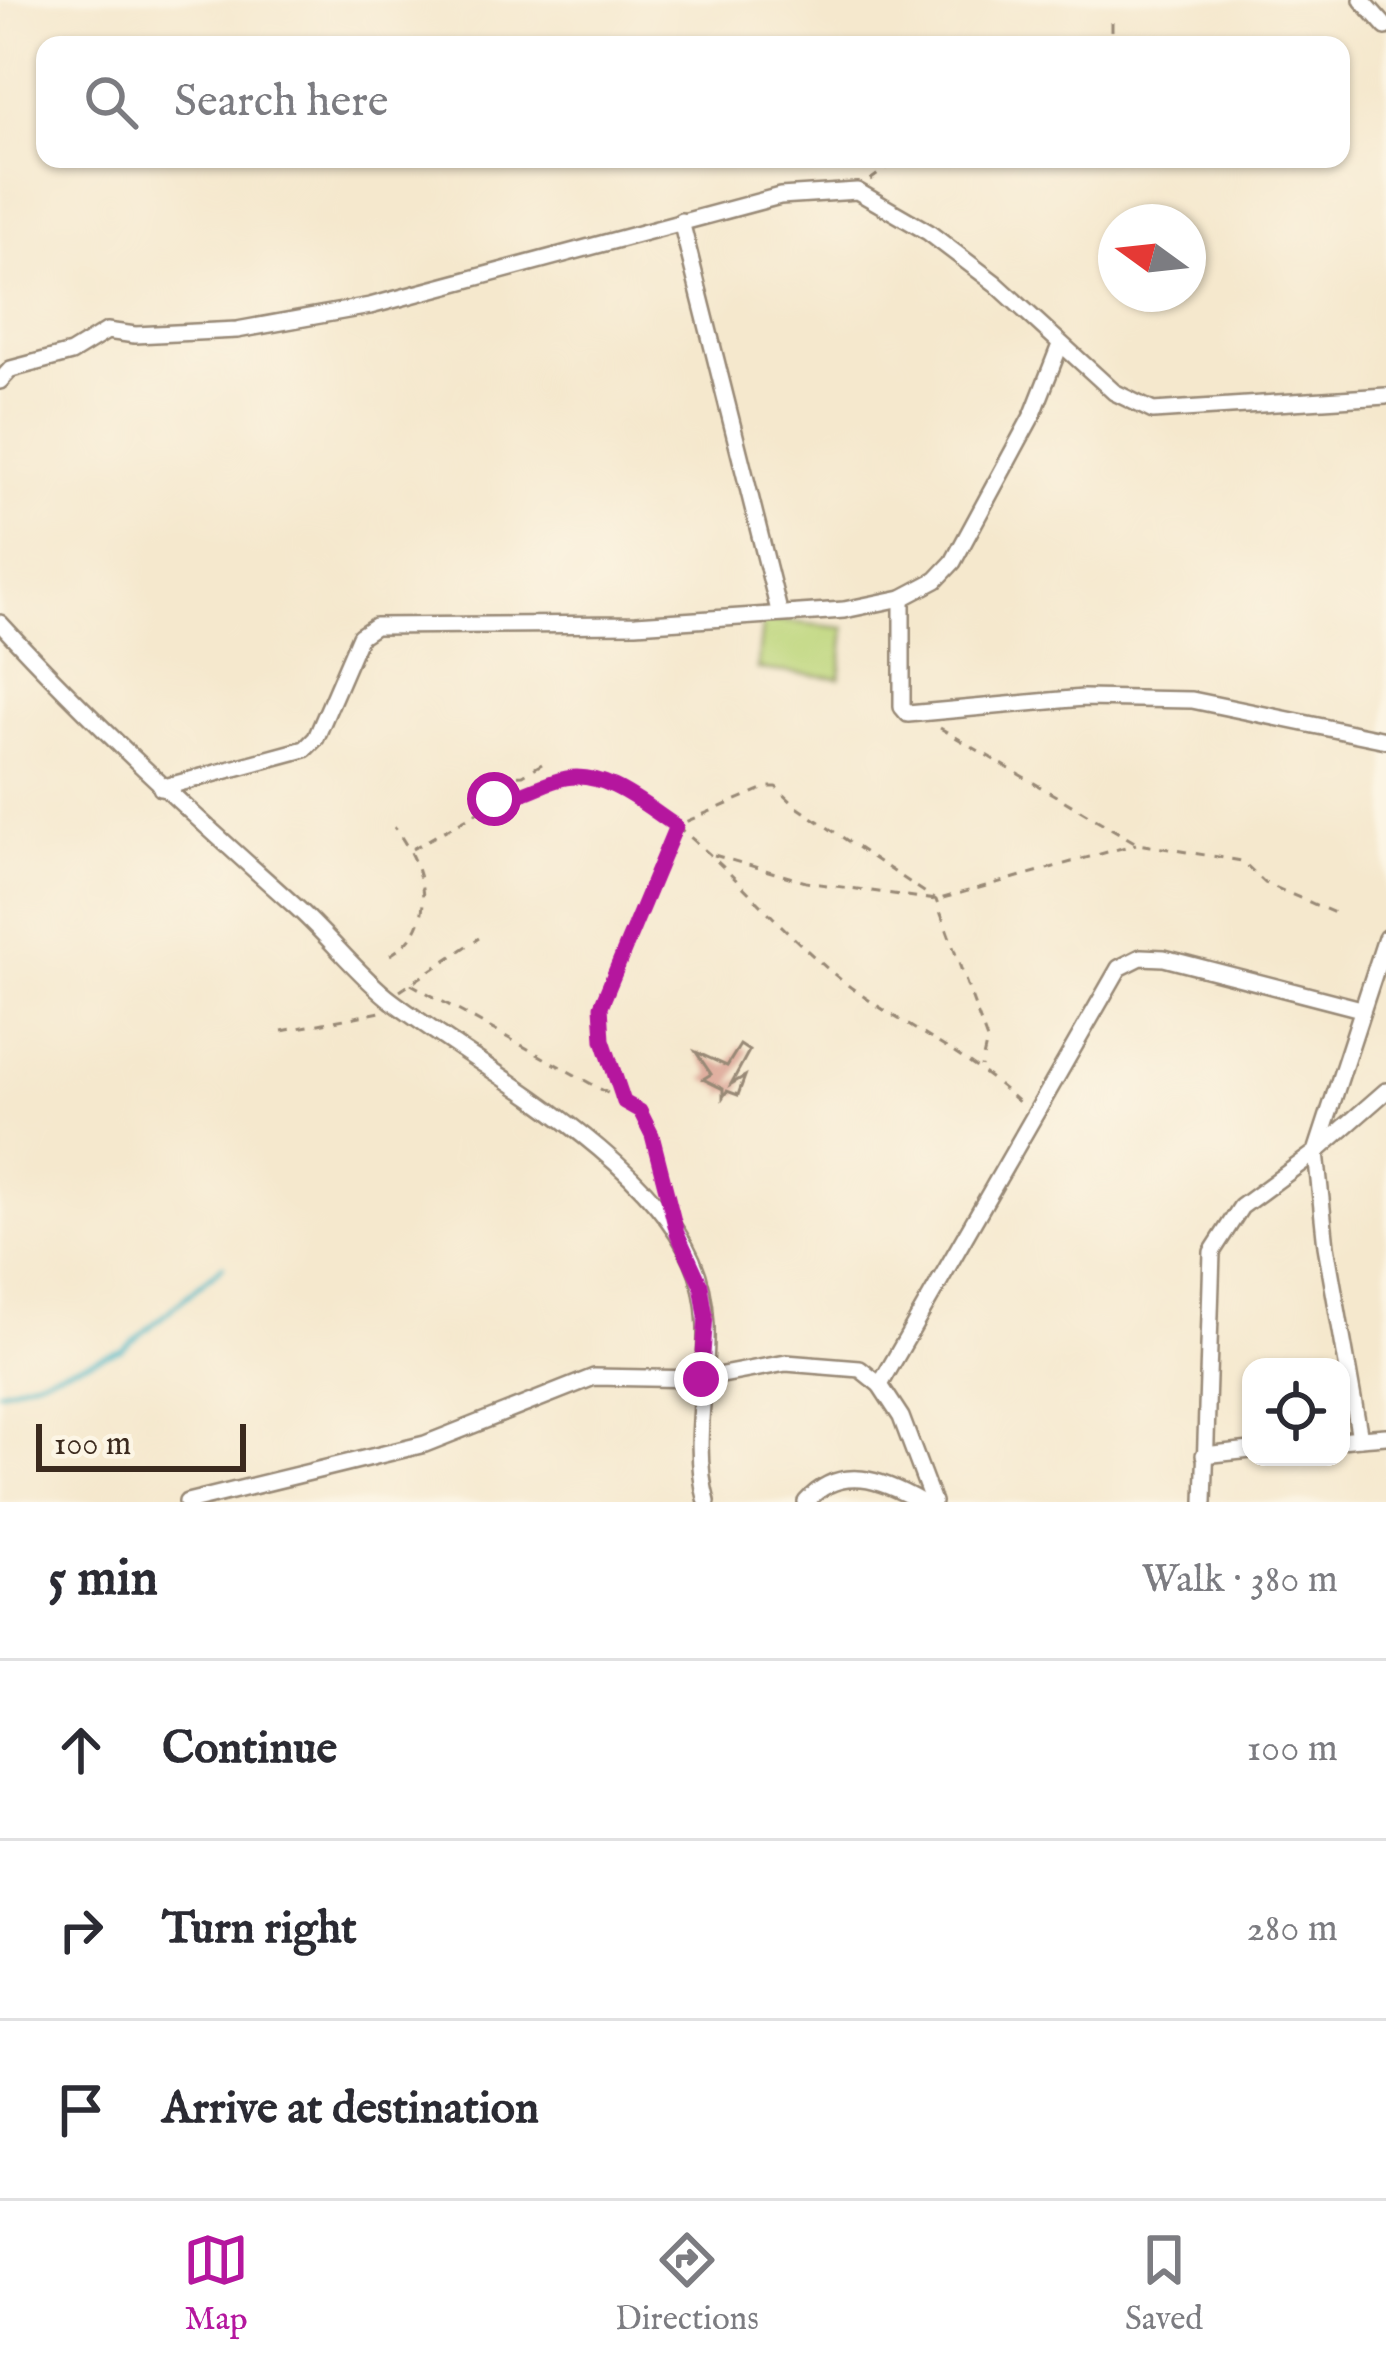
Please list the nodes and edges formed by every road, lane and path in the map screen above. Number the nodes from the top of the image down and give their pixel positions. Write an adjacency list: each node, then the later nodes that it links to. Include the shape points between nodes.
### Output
1 (1362, 0): 3 (street)
2 (1112, 22): 4 (path)
3 (1386, 27)
4 (1112, 36)
5 (887, 168): 6 (path)
6 (857, 191): 7 (street, via 780,196); 8 (street, via 928,232)
7 (681, 221): 9 (street, via 370,306 237,330 107,331 71,353 11,369); 12 (street)
8 (1060, 345): 10 (street, via 1114,392 1153,411); 11 (street, via 1033,414 953,562)
9 (0, 381)
10 (1386, 396)
11 (902, 598): 12 (street); 14 (street, via 902,707)
12 (779, 611): 17 (street, via 636,624 375,626 360,636 304,748)
13 (0, 623): 17 (street)
14 (918, 714): 15 (street, via 1083,698 1192,700); 21 (path)
15 (1386, 740)
16 (542, 764): 18 (path, via 492,784 488,794)
17 (161, 788): 30 (street)
18 (501, 799): 19 (path, via 591,777); 22 (path)
19 (676, 826): 23 (path); 24 (path, via 776,787); 35 (path, via 601,1006)
20 (394, 827): 22 (path)
21 (1138, 844): 24 (path); 25 (path, via 1242,861 1265,883)
22 (411, 849): 28 (path, via 423,880 422,918)
23 (713, 855): 24 (path, via 806,883); 33 (path, via 854,990)
24 (936, 900): 33 (path, via 987,1040)
25 (1336, 914)
26 (478, 938): 29 (path)
27 (1386, 938): 31 (street)
28 (390, 955)
29 (412, 984): 30 (path); 35 (path)
30 (395, 1004): 32 (path); 38 (street, via 487,1062 630,1179)
31 (1361, 1009): 36 (street, via 1141,957 1119,968); 37 (street)
32 (282, 1031)
33 (981, 1066): 36 (path)
34 (1386, 1091): 37 (street)
35 (624, 1102): 38 (path, via 640,1111 652,1135)
36 (1030, 1114): 40 (street)
37 (1316, 1152): 42 (street); 45 (street, via 1241,1207 1212,1252)
38 (677, 1233): 39 (street, via 704,1300)
39 (701, 1379): 40 (street, via 786,1364 860,1369); 46 (street, via 594,1377 425,1444); 47 (street)
40 (880, 1384): 50 (street)
41 (1386, 1436): 42 (street)
42 (1360, 1438): 43 (street)
43 (1350, 1439)
44 (1242, 1451): 45 (street)
45 (1204, 1455): 51 (street)
46 (187, 1502)
47 (707, 1502)
48 (806, 1502): 49 (street, via 818,1488 850,1478 883,1479)
49 (921, 1502)
50 (933, 1502)
51 (1204, 1502)

